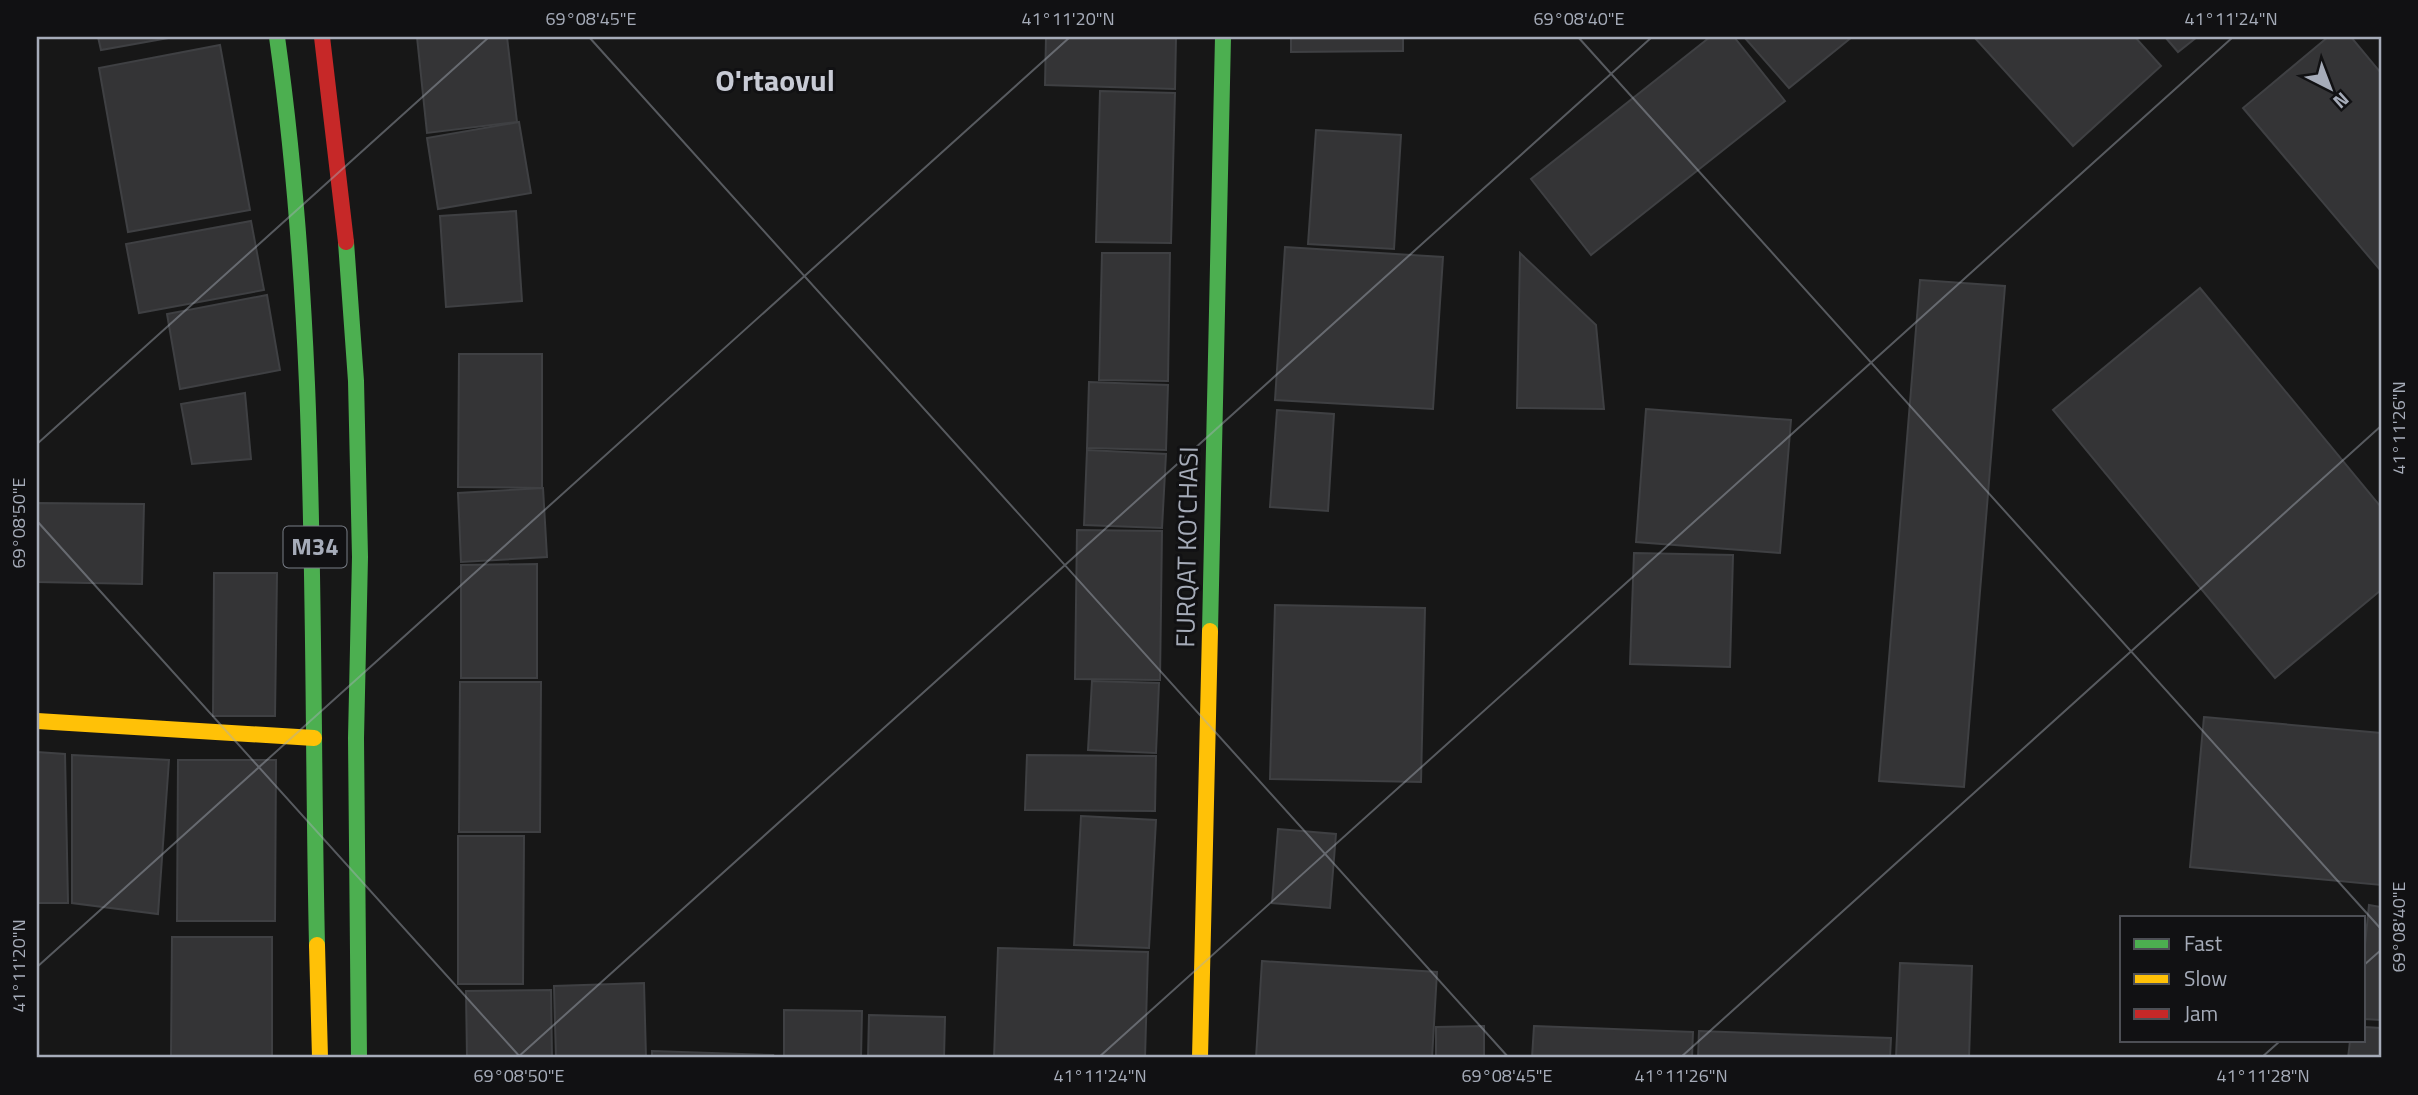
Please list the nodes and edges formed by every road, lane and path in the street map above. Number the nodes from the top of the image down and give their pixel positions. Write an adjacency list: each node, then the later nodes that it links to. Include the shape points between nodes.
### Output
1 (277, 37): 5 (main road, M34, via 304,253 312,393)
2 (322, 37): 7 (main road, M34, via 346,240 356,381)
3 (1223, 37): 8 (main road, FURQAT KO'CHASI)
4 (37, 721): 5 (main road)
5 (314, 738): 6 (main road, M34)
6 (320, 1058)
7 (359, 1058)
8 (1199, 1058)

